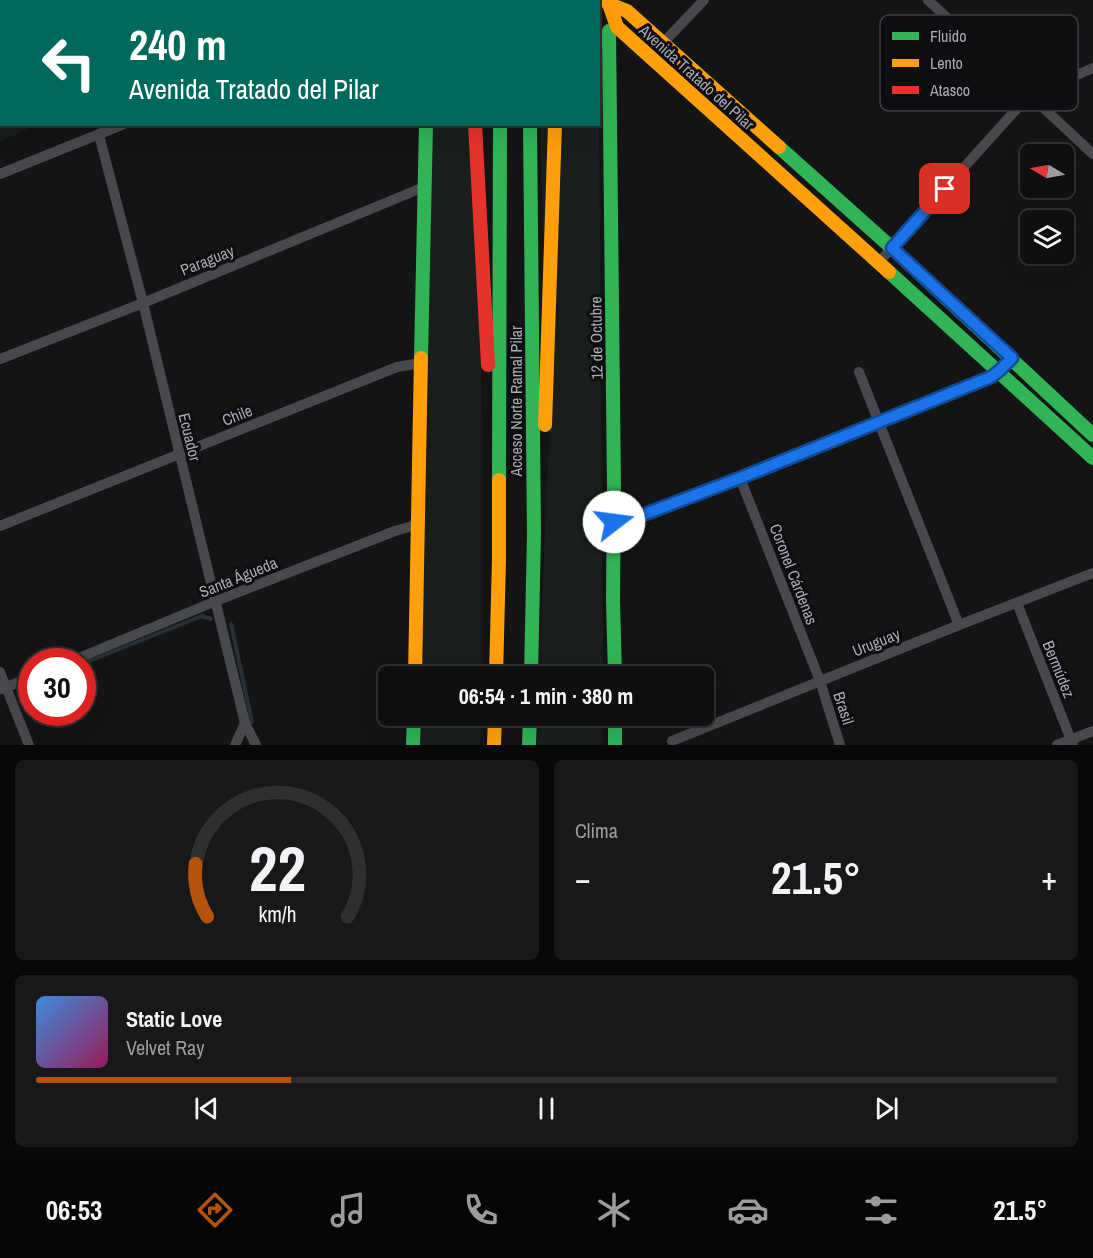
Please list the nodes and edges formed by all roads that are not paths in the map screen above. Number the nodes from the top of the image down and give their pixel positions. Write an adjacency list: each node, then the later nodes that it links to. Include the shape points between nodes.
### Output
1 (704, 0): 6 (street)
2 (928, 0): 4 (street)
3 (608, 1): 5 (main road, 12 de Octubre); 6 (main road, Avenida Tratado del Pilar, via 627,11); 22 (main road, Avenida Tratado del Pilar, via 617,27)
4 (944, 15)
5 (604, 40): 34 (main road, 12 de Octubre)
6 (663, 43): 21 (main road, Avenida Tratado del Pilar)
7 (1093, 68): 8 (street)
8 (1078, 74)
9 (1015, 111): 21 (street)
10 (1045, 111): 18 (street)
11 (119, 126): 17 (street)
12 (426, 126): 20 (main road)
13 (475, 126): 38 (main road)
14 (500, 126): 38 (main road, Acceso Norte Ramal Pilar)
15 (530, 126): 37 (main road, Acceso Norte Ramal Pilar)
16 (555, 126): 37 (main road, via 545,424)
17 (99, 135): 19 (street); 23 (street, Ecuador)
18 (1093, 154)
19 (0, 174)
20 (424, 187): 23 (street, Paraguay); 26 (main road)
21 (892, 248): 22 (street); 24 (main road, Avenida Tratado del Pilar)
22 (879, 262): 27 (main road, Avenida Tratado del Pilar)
23 (143, 303): 25 (street, Paraguay); 31 (street, Ecuador)
24 (1012, 358): 27 (street); 30 (main road, Avenida Tratado del Pilar)
25 (0, 359)
26 (421, 363): 31 (street, Chile, via 397,367); 35 (main road)
27 (999, 371): 29 (street); 32 (main road, Avenida Tratado del Pilar)
28 (859, 372): 29 (street)
29 (878, 422): 33 (street); 42 (street)
30 (1093, 435)
31 (179, 454): 36 (street, Chile); 40 (street, Ecuador)
32 (1093, 458)
33 (740, 478): 34 (street, via 632,519); 49 (street, Coronel Cárdenas)
34 (614, 522): 47 (main road, 12 de Octubre)
35 (419, 524): 40 (street, Santa Águeda); 44 (main road)
36 (0, 526)
37 (534, 534): 46 (main road, Acceso Norte Ramal Pilar)
38 (499, 559): 45 (main road, Acceso Norte Ramal Pilar)
39 (1093, 573): 41 (street, Uruguay)
40 (216, 601): 43 (street, Santa Águeda); 52 (street, Ecuador)
41 (1017, 603): 42 (street, Uruguay); 59 (street, Bermúdez)
42 (959, 625): 49 (street, Uruguay)
43 (96, 651)
44 (415, 666)
45 (496, 666)
46 (531, 666)
47 (615, 666)
48 (0, 672): 51 (street)
49 (820, 681): 58 (street, Uruguay); 67 (street, Brasil)
50 (18, 683): 51 (street)
51 (3, 689): 61 (street)
52 (245, 723): 60 (street); 62 (street, Ecuador)
53 (414, 726): 63 (main road)
54 (495, 726): 64 (main road)
55 (530, 726): 65 (main road)
56 (615, 726): 66 (main road)
57 (1093, 731): 59 (street)
58 (672, 741)
59 (1072, 742): 68 (street)
60 (235, 744): 62 (street, via 242,741)
61 (29, 745)
62 (255, 745)
63 (413, 745)
64 (494, 745)
65 (529, 745)
66 (615, 745)
67 (840, 745)
68 (1057, 745)

